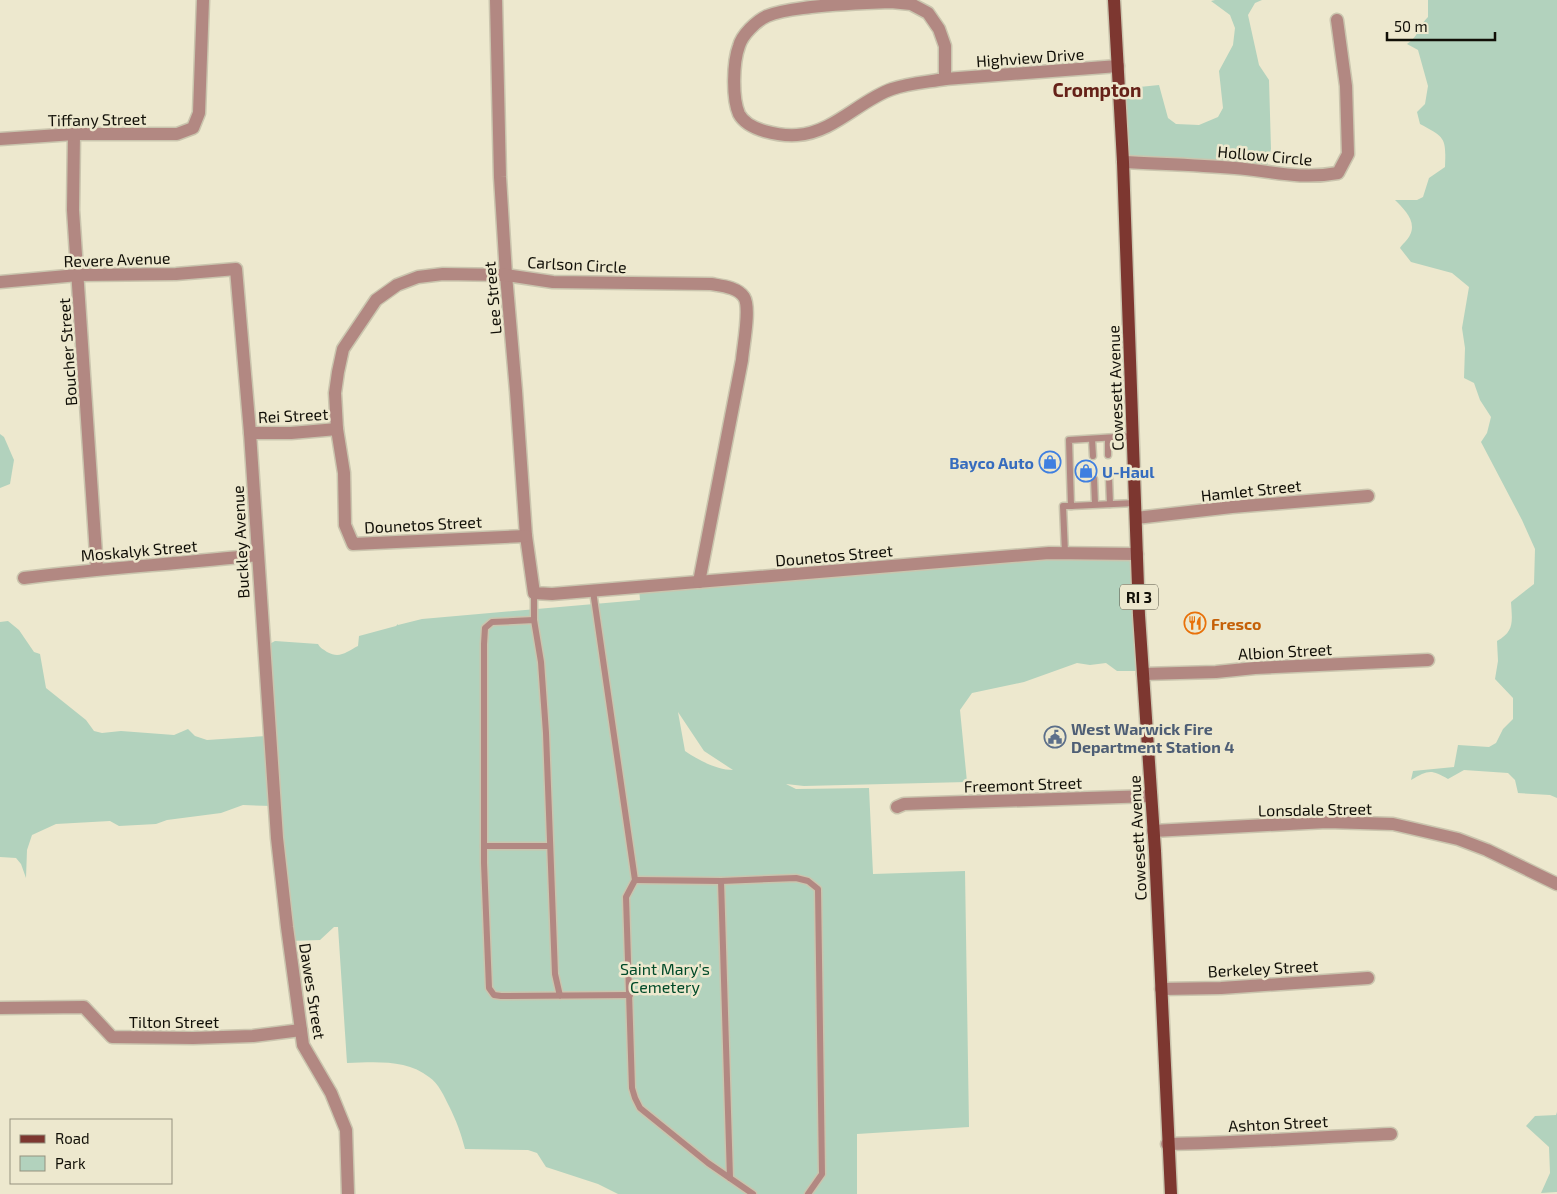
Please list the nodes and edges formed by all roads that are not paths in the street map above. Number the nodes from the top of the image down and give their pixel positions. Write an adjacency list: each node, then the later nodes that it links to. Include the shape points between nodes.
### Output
1 (203, 0): 7 (street, Tiffany Street, via 199,113 193,128 177,134)
2 (496, 0): 12 (street, Lee Street)
3 (1114, 0): 5 (main road, Cowesett Avenue / RI 3)
4 (1337, 20): 9 (street, Hollow Circle, via 1346,86 1348,154 1338,173 1292,176 1236,168)
5 (1118, 66): 6 (street, Highview Drive); 9 (main road, Cowesett Avenue / RI 3)
6 (945, 79): 6 (street, Highview Drive, via 892,89 818,130 798,135 775,134 753,127 740,115 735,96 739,45 749,30 766,16 788,10 851,3 911,4 928,13 945,46)
7 (74, 134): 8 (street, Tiffany Street); 11 (street, Boucher Street, via 73,210)
8 (0, 138)
9 (1123, 162): 16 (main road, Cowesett Avenue / RI 3)
10 (236, 269): 11 (street, Revere Avenue, via 176,274); 15 (street, Buckley Avenue)
11 (78, 275): 13 (street, Revere Avenue); 34 (street, Boucher Street)
12 (506, 275): 14 (street, Carlson Circle, via 418,277 397,285 376,300 343,349 335,392); 29 (street, Lee Street); 36 (street, Carlson Circle, via 553,282 711,284 732,288 744,297 746,324 742,360)
13 (0, 282)
14 (337, 429): 15 (street, Rei Street); 30 (street, Carlson Circle, via 344,473 345,525)
15 (250, 433): 33 (street, Buckley Avenue)
16 (1133, 436): 17 (lane); 24 (main road, Cowesett Avenue / RI 3)
17 (1108, 438): 18 (lane); 19 (lane)
18 (1092, 439): 20 (lane); 27 (lane, via 1069,440)
19 (1108, 455)
20 (1093, 456)
21 (1109, 478): 26 (lane)
22 (1094, 479): 25 (lane)
23 (1368, 496): 28 (street, Hamlet Street)
24 (1135, 503): 26 (lane); 28 (main road, Cowesett Avenue / RI 3)
25 (1095, 504): 26 (lane); 27 (lane)
26 (1110, 504)
27 (1071, 506): 31 (lane, via 1063,506)
28 (1136, 518): 32 (main road, Cowesett Avenue / RI 3)
29 (526, 536): 30 (street, Dounetos Street); 38 (street, Lee Street)
30 (352, 542)
31 (1065, 553): 32 (street, Dounetos Street); 36 (street, Dounetos Street)
32 (1137, 554): 41 (main road, Cowesett Avenue / RI 3)
33 (257, 555): 34 (street, Moskalyk Street); 44 (street, Buckley Avenue)
34 (97, 569): 35 (street, Moskalyk Street)
35 (24, 578)
36 (699, 582): 37 (street, Dounetos Street)
37 (593, 590): 38 (street, Dounetos Street); 48 (lane)
38 (534, 593): 39 (lane)
39 (534, 620): 46 (lane, via 492,622 485,628); 47 (lane, via 541,662)
40 (1428, 660): 41 (street, Albion Street)
41 (1143, 674): 42 (main road, Cowesett Avenue / RI 3)
42 (1151, 796): 43 (street, Freemont Street, via 904,804); 45 (main road, Cowesett Avenue / RI 3)
43 (897, 807)
44 (275, 814): 56 (street, Dawes Street)
45 (1153, 831): 50 (street, Lonsdale Street, via 1327,822 1393,824 1473,845); 52 (main road, Cowesett Avenue / RI 3)
46 (484, 846): 47 (lane); 54 (lane, via 489,988 494,995 501,996)
47 (550, 846): 54 (lane, via 555,974)
48 (635, 880): 49 (lane); 53 (lane, via 626,897)
49 (721, 880): 59 (lane); 62 (lane, via 796,878 808,881 818,889 822,1174)
50 (1557, 884)
51 (1368, 978): 52 (street, Berkeley Street)
52 (1161, 989): 58 (main road, Cowesett Avenue / RI 3)
53 (630, 995): 54 (lane); 59 (lane, via 632,1088 640,1108)
54 (560, 996)
55 (0, 1008): 56 (street, Tilton Street, via 84,1007 112,1037 253,1036)
56 (301, 1030): 60 (street, Dawes Street, via 304,1045 331,1093 346,1130)
57 (1391, 1134): 58 (street, Ashton Street)
58 (1168, 1144): 63 (main road, Cowesett Avenue / RI 3)
59 (730, 1178): 61 (lane)
60 (348, 1194)
61 (753, 1194)
62 (808, 1194)
63 (1171, 1194)

